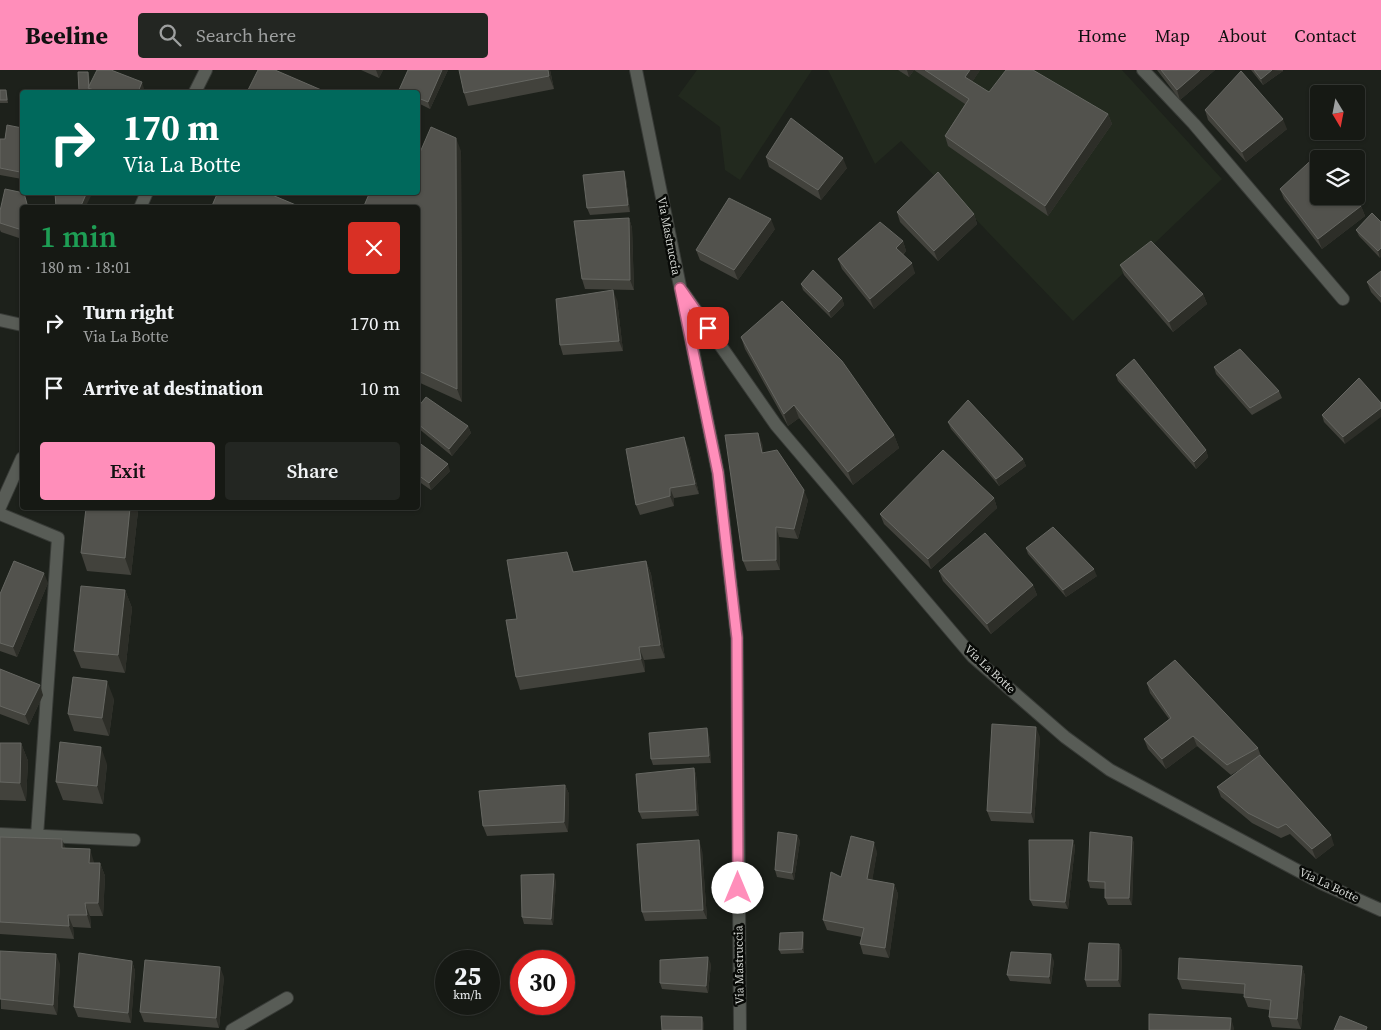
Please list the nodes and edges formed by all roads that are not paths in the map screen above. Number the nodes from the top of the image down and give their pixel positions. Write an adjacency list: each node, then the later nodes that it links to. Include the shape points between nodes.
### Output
1 (206, 70): 4 (street)
2 (636, 70): 5 (street, Via Mastruccia)
3 (1143, 70): 6 (street, via 1194,124)
4 (196, 90)
5 (680, 288): 15 (street, Via La Botte, via 776,425 980,663 1064,737 1110,770 1321,883); 18 (street, Via Mastruccia, via 718,473 737,638)
6 (1343, 299)
7 (0, 320): 8 (street)
8 (20, 325)
9 (20, 462): 10 (street)
10 (0, 507)
11 (0, 514): 13 (street, via 58,538)
12 (0, 834): 13 (street)
13 (37, 836): 14 (street)
14 (134, 840)
15 (1381, 910)
16 (286, 998): 17 (street)
17 (232, 1030)
18 (740, 1030)

